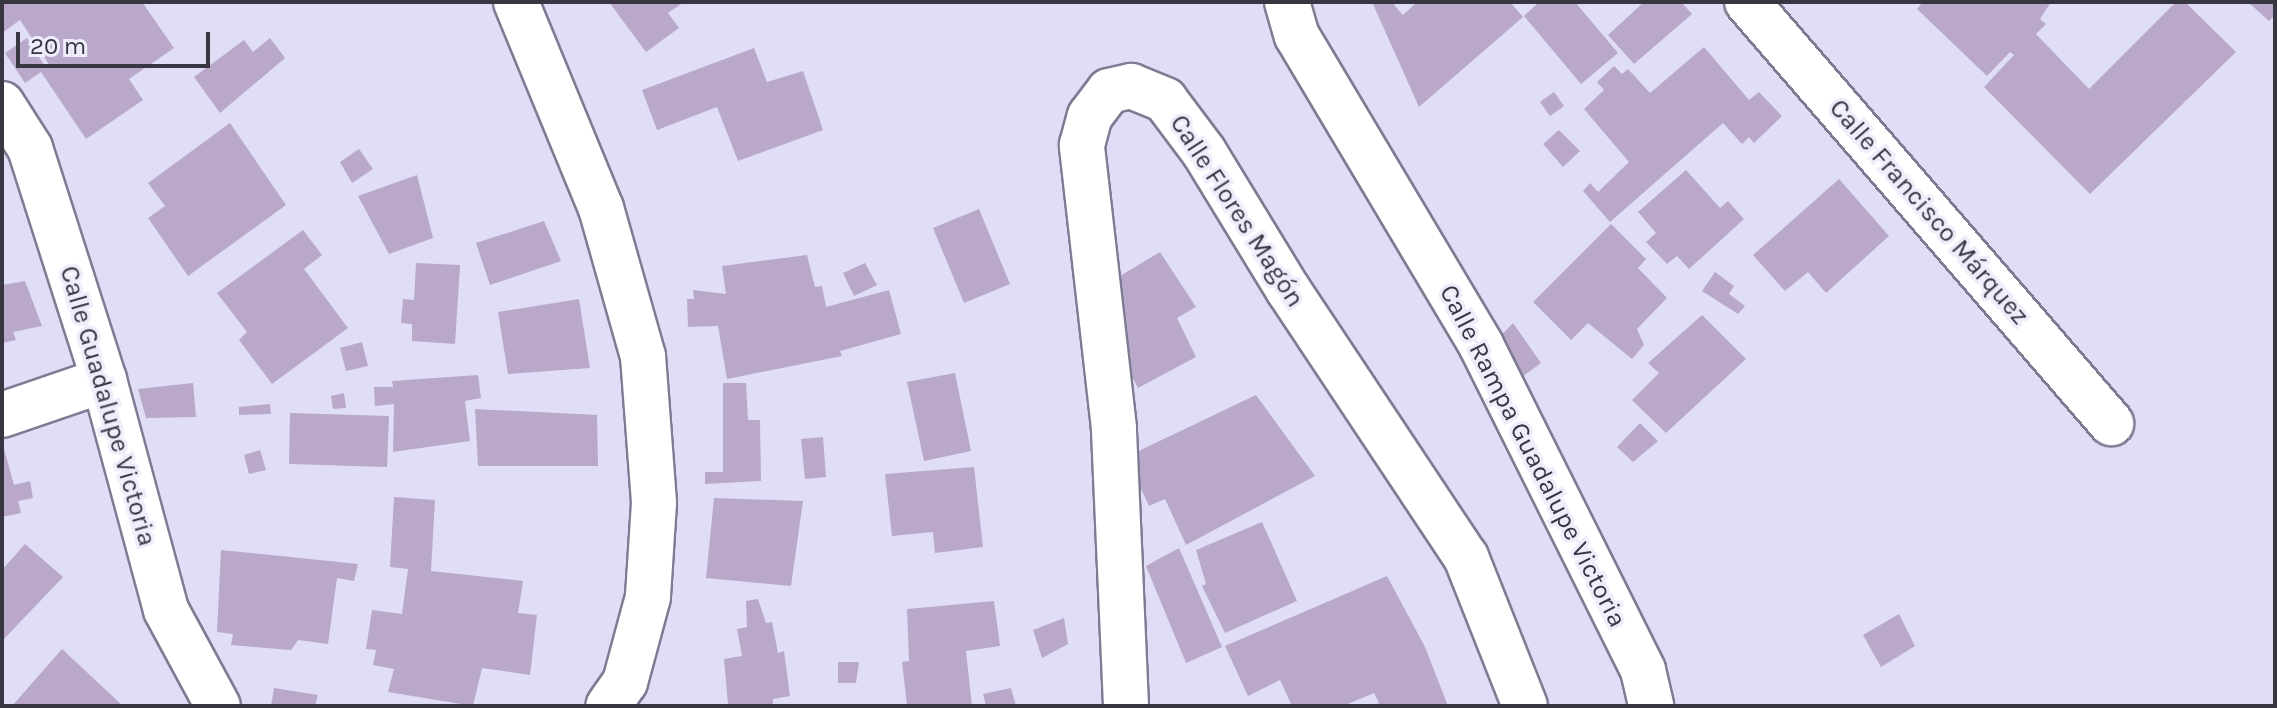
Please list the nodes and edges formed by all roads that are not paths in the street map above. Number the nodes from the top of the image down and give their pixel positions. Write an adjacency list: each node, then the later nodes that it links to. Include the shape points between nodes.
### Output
1 (516, 2): 9 (street, via 601,208 643,356 654,503 648,597 625,682)
2 (1287, 2): 12 (street, Calle Rampa Guadalupe Victoria, via 1297,36 1481,345 1643,670)
3 (1747, 2): 7 (street, Calle Francisco Márquez)
4 (2, 104): 5 (street, Calle Guadalupe Victoria, via 30,148)
5 (104, 380): 6 (street); 8 (street, Calle Guadalupe Victoria, via 166,610)
6 (2, 415)
7 (2111, 423)
8 (218, 706)
9 (608, 706)
10 (1126, 706): 11 (street, Calle Flores Magón, via 1114,428 1082,145 1090,116 1109,91 1131,86 1165,100 1204,152 1289,291 1466,557)
11 (1525, 706)
12 (1651, 706)

